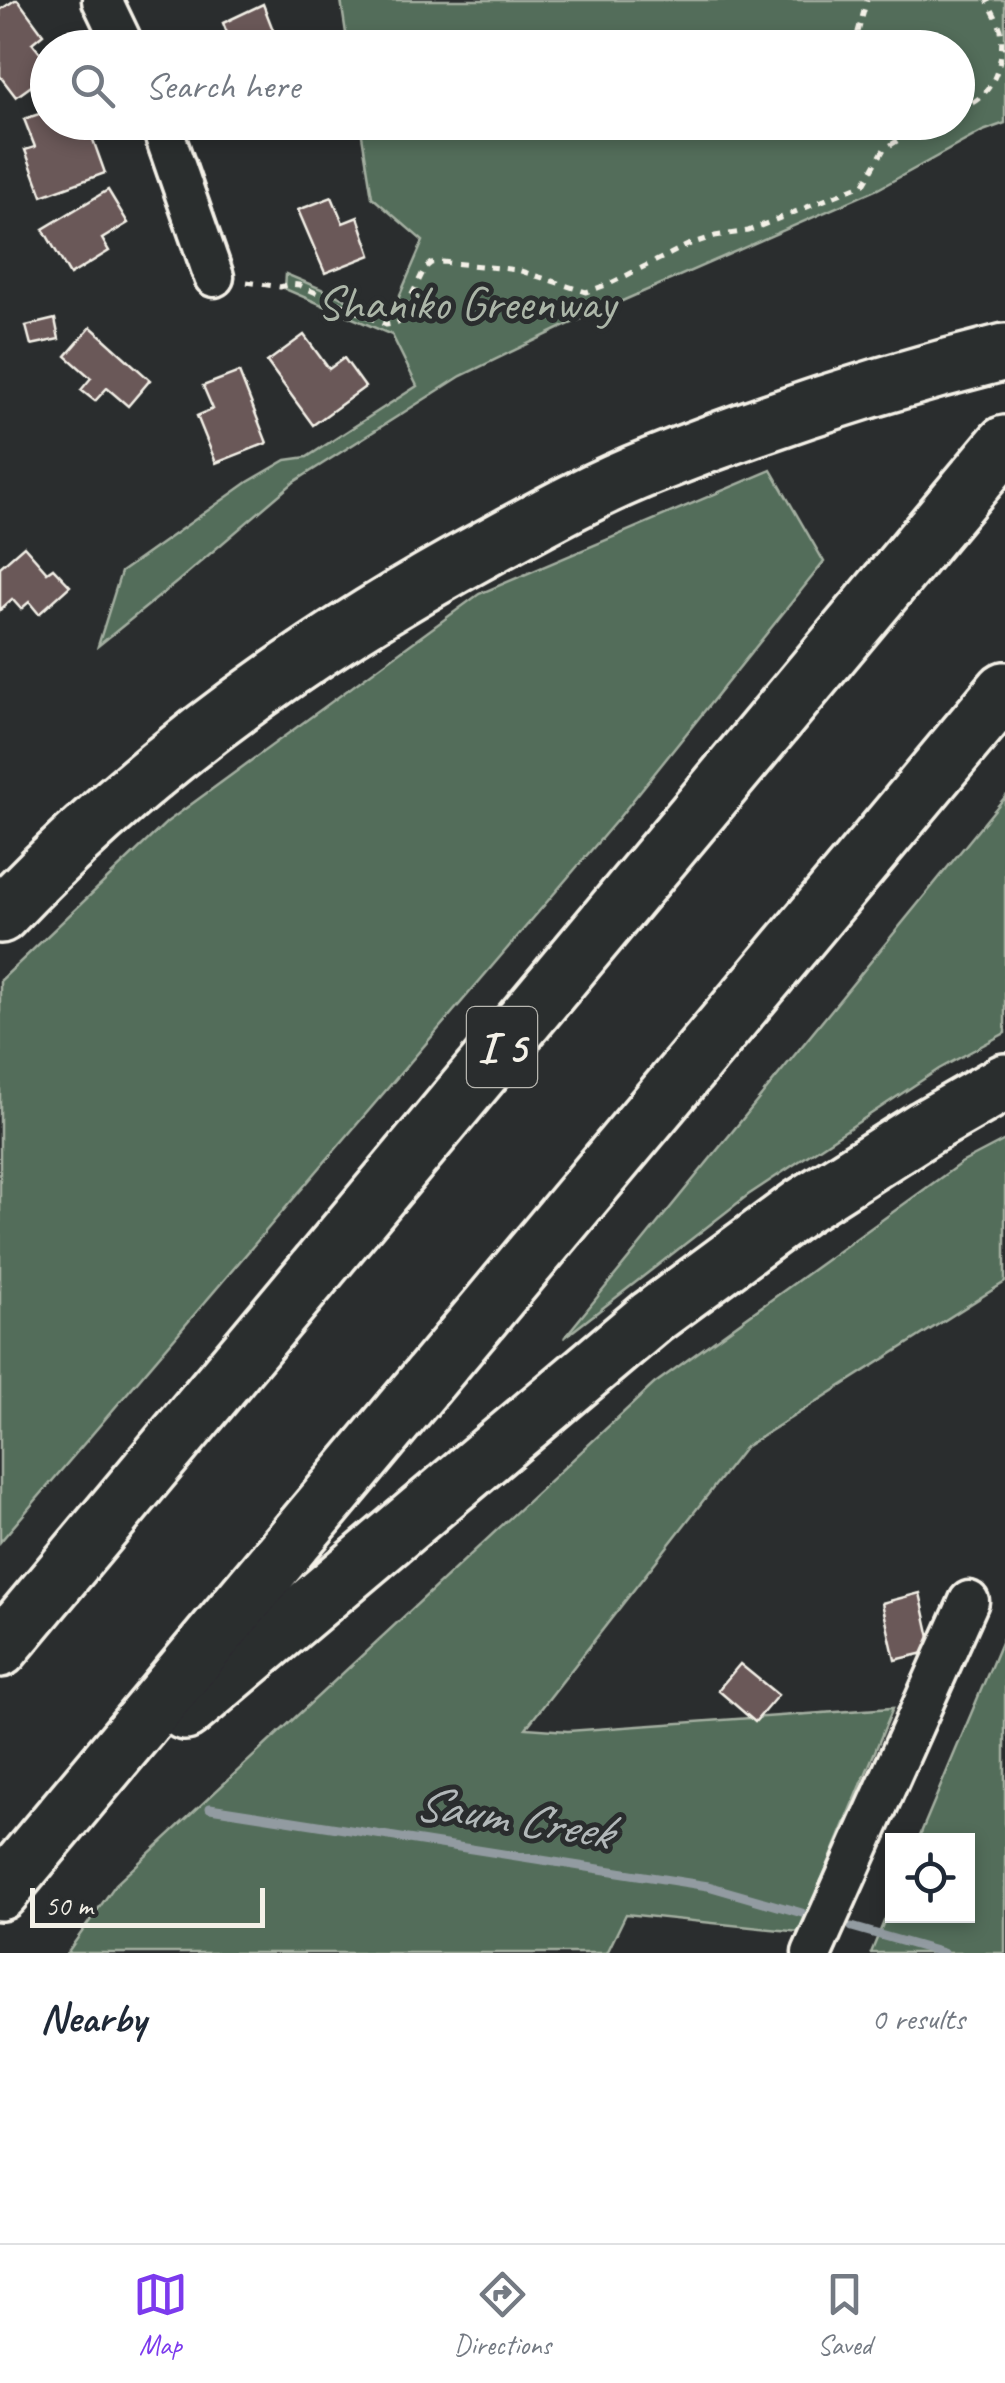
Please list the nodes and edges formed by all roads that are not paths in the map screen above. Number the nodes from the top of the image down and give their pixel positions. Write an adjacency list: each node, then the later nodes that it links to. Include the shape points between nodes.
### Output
1 (102, 0): 2 (street)
2 (116, 30)
3 (166, 140): 4 (street)
4 (214, 278)
5 (1005, 352): 8 (highway, via 833,400 650,467 431,578 219,720 127,794)
6 (1005, 444): 11 (highway, I 5)
7 (1005, 690): 12 (highway)
8 (0, 914)
9 (1005, 1082): 12 (highway, via 801,1206 652,1317)
10 (969, 1601): 14 (street)
11 (0, 1649)
12 (66, 1813): 13 (highway)
13 (0, 1892)
14 (812, 1953)

